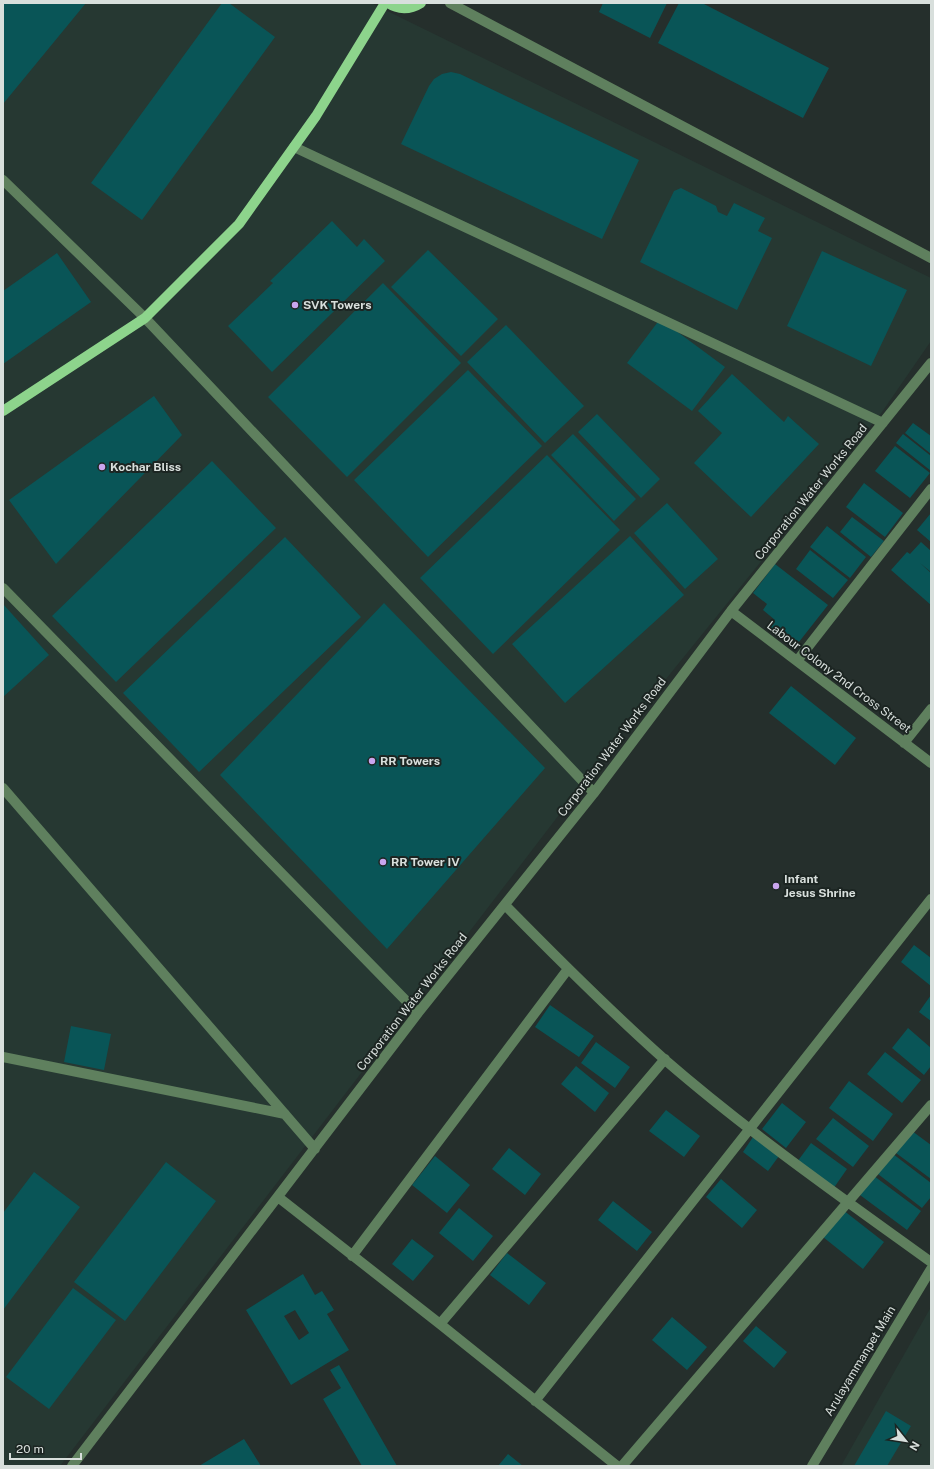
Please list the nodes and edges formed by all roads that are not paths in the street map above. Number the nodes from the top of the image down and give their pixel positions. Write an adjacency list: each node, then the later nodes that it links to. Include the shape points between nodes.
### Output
1 (386, 3): 2 (main road, via 410,8); 4 (main road)
2 (421, 3)
3 (450, 3): 6 (street)
4 (294, 147): 7 (main road, via 239,224); 10 (street)
5 (3, 180): 7 (street)
6 (931, 258)
7 (145, 318): 9 (main road); 19 (street)
8 (931, 363): 10 (street, Corporation Water Works Road)
9 (3, 411)
10 (883, 423): 13 (street, Corporation Water Works Road)
11 (931, 489): 14 (street)
12 (3, 588): 23 (street)
13 (731, 611): 14 (street, Labour Colony 2nd Cross Street); 19 (street, Corporation Water Works Road)
14 (797, 661): 16 (street, Labour Colony 2nd Cross Street)
15 (931, 709): 16 (street)
16 (904, 743): 17 (street, Labour Colony 2nd Cross Street)
17 (931, 763)
18 (3, 788): 27 (street)
19 (594, 793): 21 (street, Corporation Water Works Road)
20 (931, 899): 28 (street)
21 (505, 905): 22 (street); 23 (street, Corporation Water Works Road)
22 (568, 970): 25 (street); 32 (street)
23 (418, 1013): 29 (street, Corporation Water Works Road)
24 (3, 1057): 27 (street)
25 (665, 1059): 28 (street); 35 (street)
26 (931, 1105): 31 (street)
27 (285, 1114): 29 (street)
28 (749, 1127): 31 (street); 36 (street)
29 (315, 1149): 30 (street, Corporation Water Works Road)
30 (278, 1197): 32 (street); 37 (street, Corporation Water Works Road)
31 (848, 1202): 33 (street); 39 (street)
32 (352, 1256): 35 (street)
33 (931, 1262)
34 (931, 1269): 40 (street, Arulayammanpet Main)
35 (440, 1324): 36 (street)
36 (535, 1401): 38 (street)
37 (72, 1466)
38 (617, 1466)
39 (622, 1466)
40 (812, 1466)

